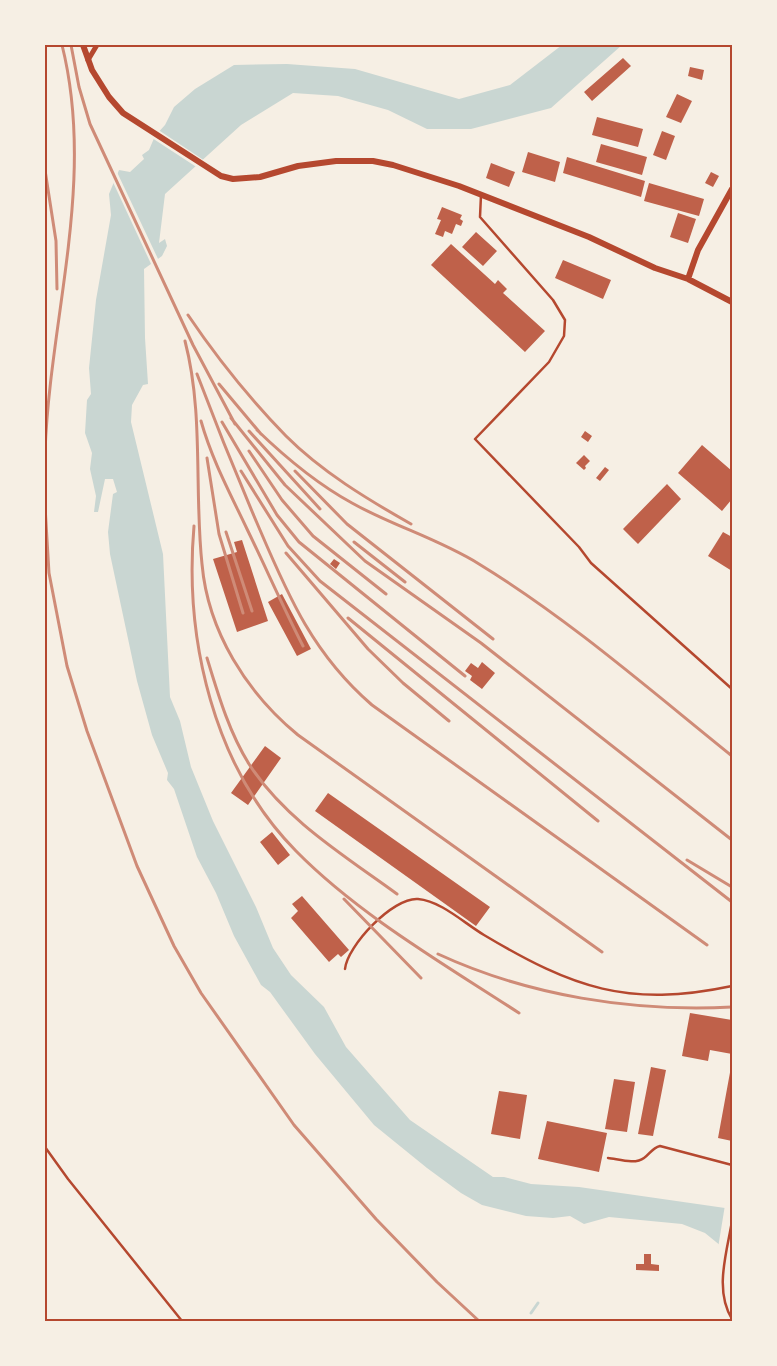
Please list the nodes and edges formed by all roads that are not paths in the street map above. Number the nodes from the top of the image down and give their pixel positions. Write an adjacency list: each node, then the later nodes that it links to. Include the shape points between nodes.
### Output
1 (83, 45): 3 (street)
2 (97, 45): 3 (street)
3 (88, 60): 5 (street, via 109,97 130,118 226,178 241,179 298,166 364,160 418,172)
4 (732, 189): 6 (street, via 698,250)
5 (482, 194): 6 (street); 8 (lane, via 480,218 553,300 566,320 566,328 559,348 549,362 475,439 591,563)
6 (688, 279): 7 (street)
7 (732, 302)
8 (732, 689)
9 (345, 969): 10 (lane, via 351,953 371,927 395,907 416,898 438,905 487,937 549,970 599,989 646,996)
10 (732, 986)
11 (45, 1147): 16 (lane)
12 (608, 1158): 13 (lane, via 639,1161 660,1146)
13 (732, 1165)
14 (732, 1221): 15 (lane, via 724,1294)
15 (732, 1319)
16 (182, 1321)

